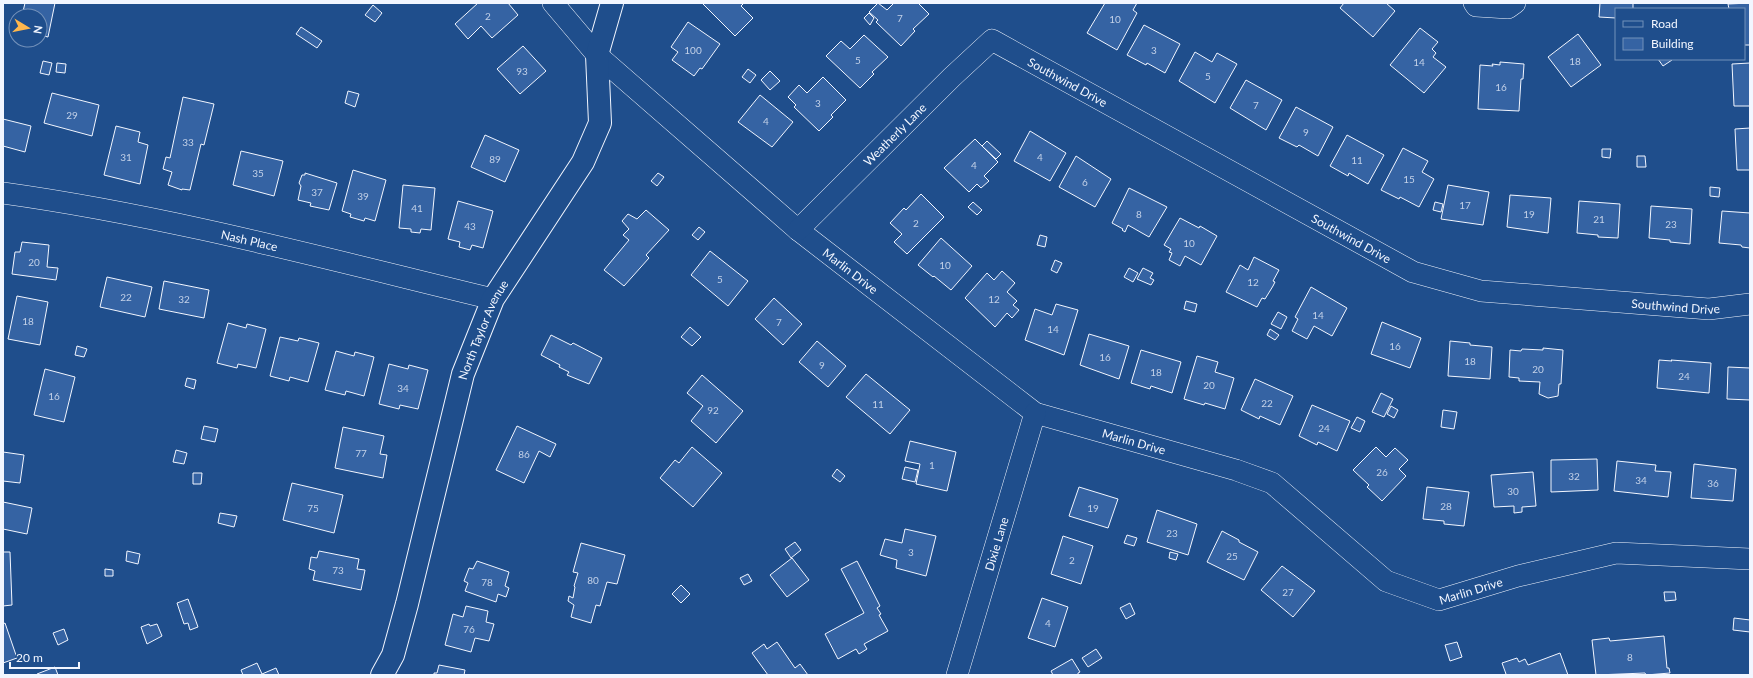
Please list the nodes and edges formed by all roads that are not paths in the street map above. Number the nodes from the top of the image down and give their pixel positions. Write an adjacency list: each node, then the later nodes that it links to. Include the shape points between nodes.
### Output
1 (553, 3): 6 (street, Marlin Drive)
2 (612, 3): 6 (street, North Taylor Avenue)
3 (1474, 3): 4 (street, via 1476,6 1508,8)
4 (1515, 3)
5 (992, 40): 8 (street, Weatherly Lane); 10 (street, Southwind Drive, via 1412,272 1481,290 1709,309)
6 (597, 55): 8 (street, Marlin Drive); 9 (street, North Taylor Avenue, via 600,123 583,162)
7 (3, 192): 9 (street, Nash Place, via 74,203 208,230)
8 (798, 230): 11 (street, Marlin Drive)
9 (493, 299): 13 (street, North Taylor Avenue, via 463,374 407,604 393,655)
10 (1750, 304)
11 (1035, 413): 12 (street, Marlin Drive, via 1272,482 1386,581 1439,600 1518,576 1616,553); 14 (street, Dixie Lane)
12 (1750, 559)
13 (382, 675)
14 (957, 675)

